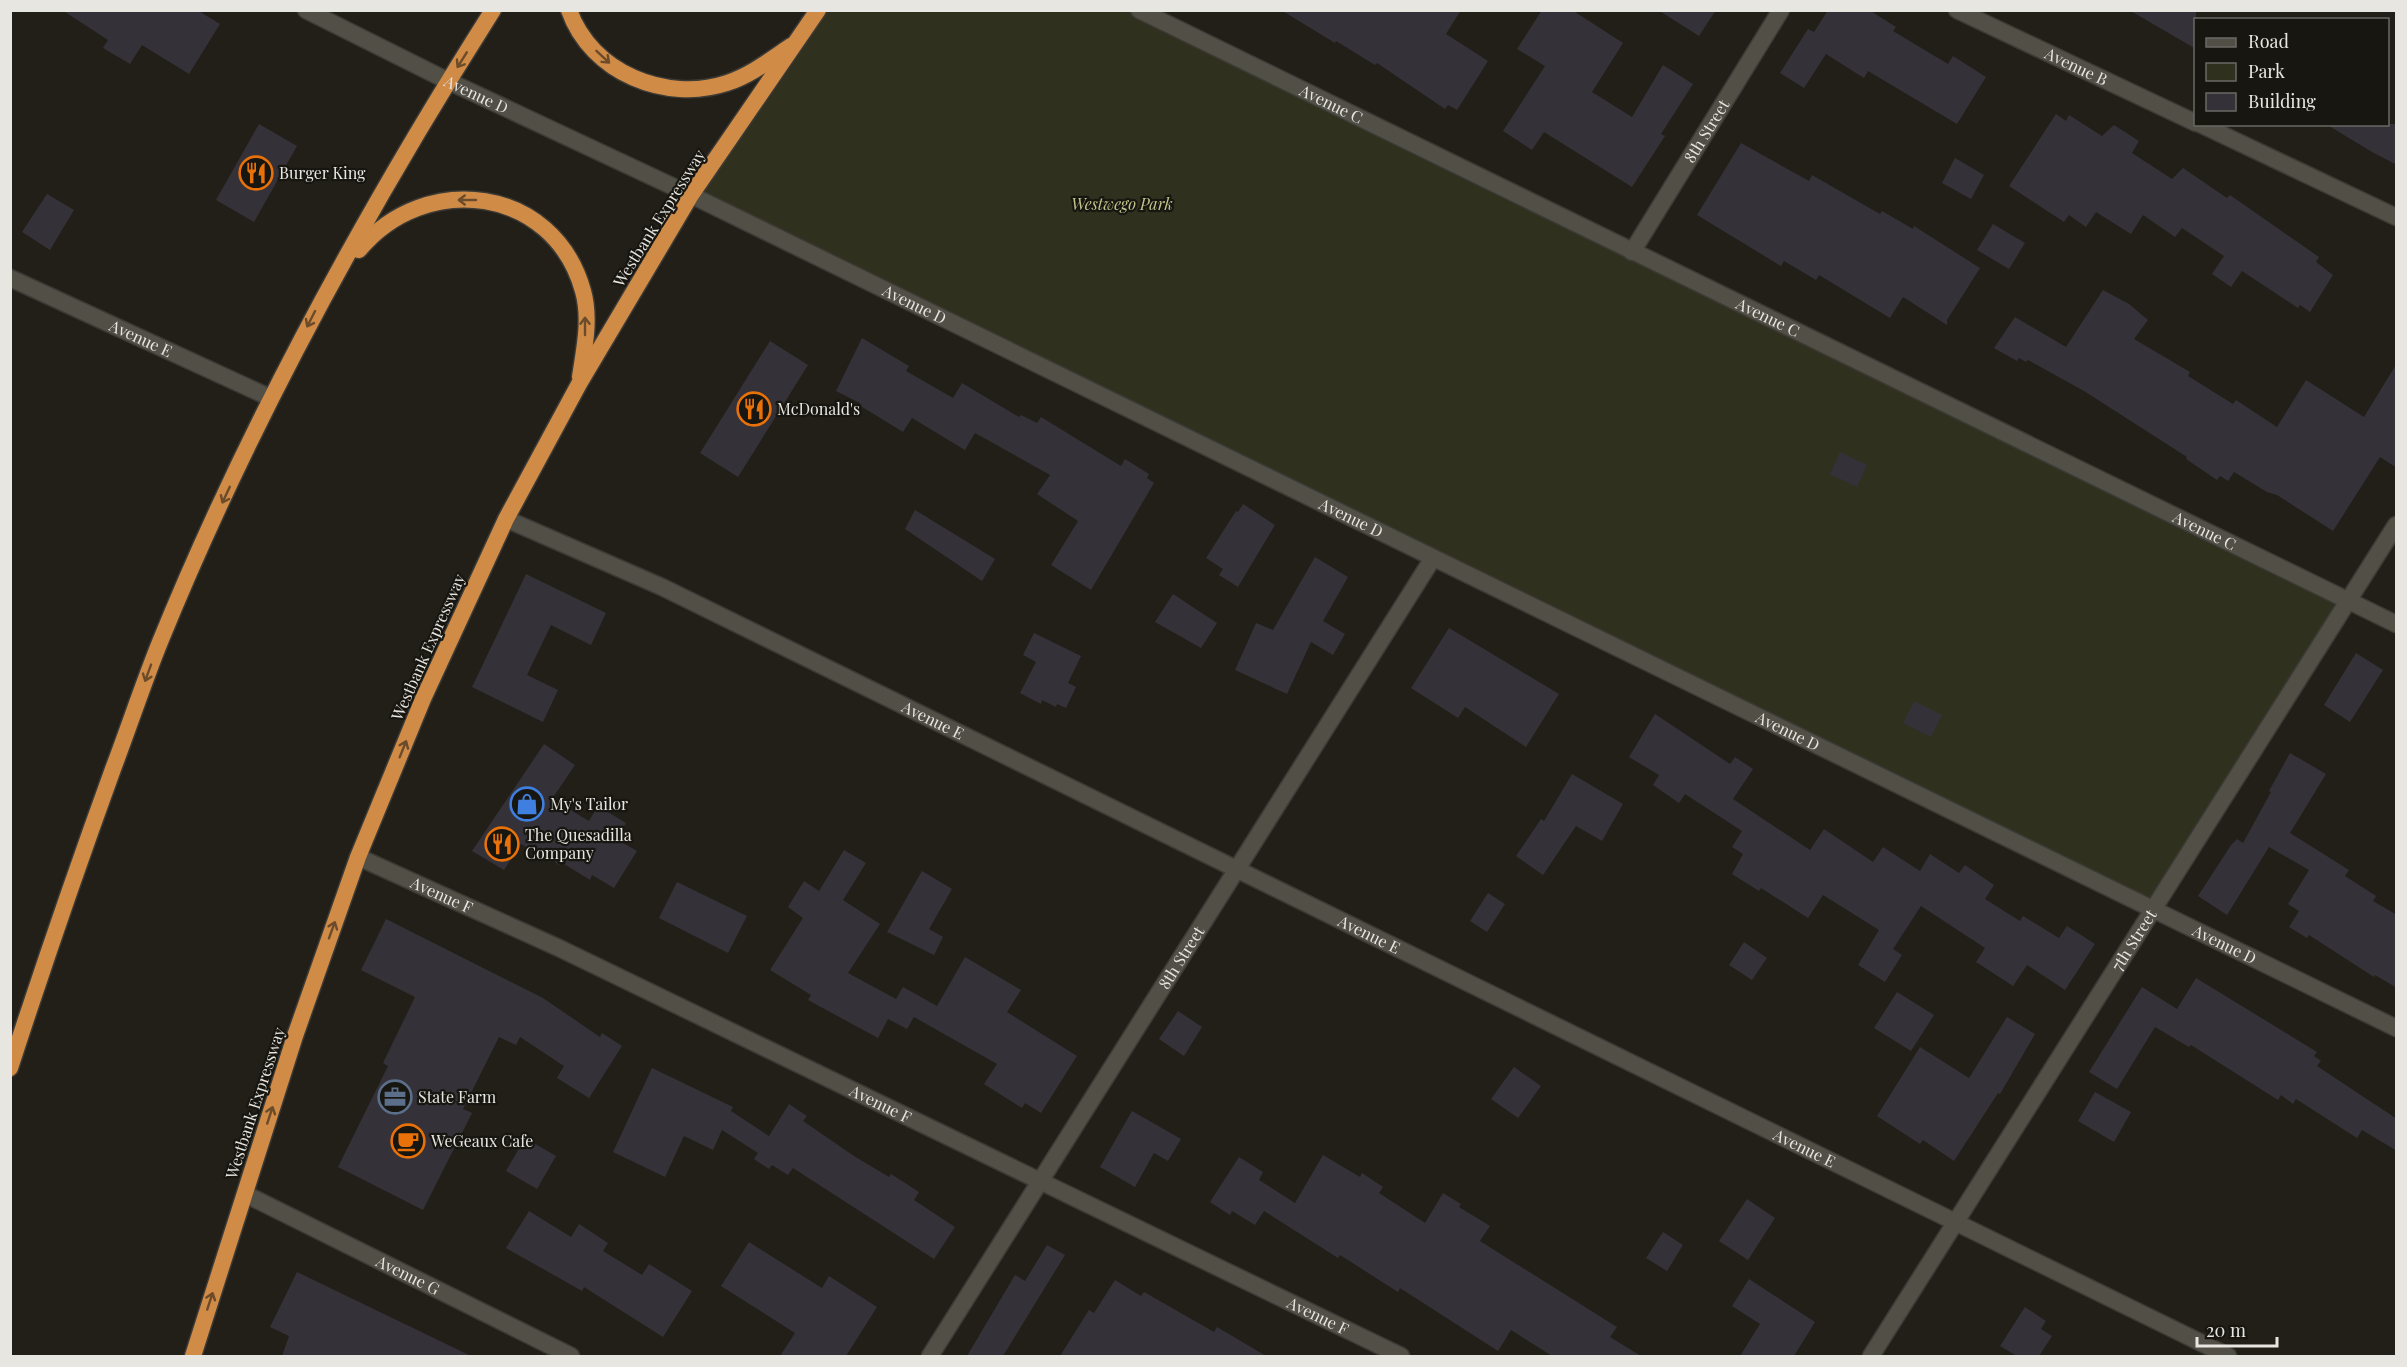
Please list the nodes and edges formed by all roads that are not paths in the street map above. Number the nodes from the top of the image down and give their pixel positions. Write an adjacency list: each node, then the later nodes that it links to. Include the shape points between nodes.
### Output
1 (306, 10): 9 (street, Avenue D)
2 (493, 10): 9 (highway, one-way to 9)
3 (569, 10): 8 (highway, one-way to 8, via 573,23 618,72 672,89 700,89 726,83 748,74)
4 (818, 10): 8 (highway, Westbank Expressway)
5 (1139, 10): 14 (street, Avenue C)
6 (1781, 10): 14 (street, 8th Street)
7 (1958, 10): 10 (street, Avenue B)
8 (797, 42): 12 (highway, Westbank Expressway)
9 (448, 81): 12 (street, Avenue D); 16 (highway)
10 (2194, 122)
11 (2202, 126): 13 (street, Avenue B)
12 (691, 195): 17 (highway, Westbank Expressway); 21 (street, Avenue D)
13 (2397, 217)
14 (1632, 252): 22 (street, Avenue C)
15 (10, 278): 18 (street, Avenue E)
16 (326, 291): 17 (highway, one-way to 16, via 586,329 584,291 565,252 548,231 522,212 492,201 466,199 435,202 405,211 372,234); 18 (highway, one-way to 18)
17 (579, 384): 19 (highway, Westbank Expressway)
18 (271, 398): 28 (highway, one-way to 28, via 159,643 60,915)
19 (506, 519): 24 (highway, Westbank Expressway, one-way to 19, via 423,699); 25 (street, Avenue E, via 662,587)
20 (2397, 525): 22 (street, 7th Street)
21 (1433, 558): 25 (street, 8th Street); 26 (street, Avenue D)
22 (2348, 601): 23 (street, Avenue C); 26 (street, 7th Street)
23 (2397, 624)
24 (358, 857): 29 (street, Avenue F, via 569,953); 30 (highway, Westbank Expressway, one-way to 24, via 295,1035)
25 (1237, 869): 29 (street, 8th Street); 31 (street, Avenue E)
26 (2154, 909): 27 (street, Avenue D); 31 (street, 7th Street)
27 (2397, 1028)
28 (10, 1068)
29 (1041, 1184): 34 (street, 8th Street); 35 (street, Avenue F)
30 (245, 1194): 32 (highway, Westbank Expressway, one-way to 30); 33 (street, Avenue G)
31 (1955, 1224): 36 (street, 7th Street); 37 (street, Avenue E)
32 (191, 1355)
33 (571, 1356)
34 (930, 1356)
35 (1401, 1356)
36 (1871, 1356)
37 (2229, 1356)

